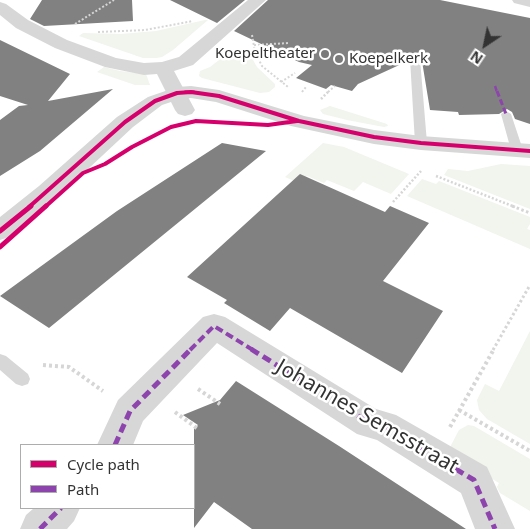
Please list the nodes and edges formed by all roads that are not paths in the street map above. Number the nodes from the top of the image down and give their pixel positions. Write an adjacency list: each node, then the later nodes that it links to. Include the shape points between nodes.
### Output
1 (258, 0): 6 (street, via 190,59)
2 (520, 0): 3 (street)
3 (530, 2)
4 (0, 7): 6 (street, via 33,30 88,55 134,68)
5 (415, 59): 9 (lane)
6 (165, 70): 7 (street)
7 (181, 102): 9 (street); 11 (street, via 155,101 125,122); 12 (street, via 140,126 103,155)
8 (506, 114): 10 (lane)
9 (421, 143): 10 (street)
10 (524, 151)
11 (0, 231)
12 (0, 247)
13 (0, 361): 14 (lane)
14 (22, 378)
15 (115, 444): 18 (street, Johannes Semsstraat, via 130,411 214,326 369,423 384,426 474,480)
16 (60, 509): 17 (street)
17 (40, 529)
18 (495, 529)

